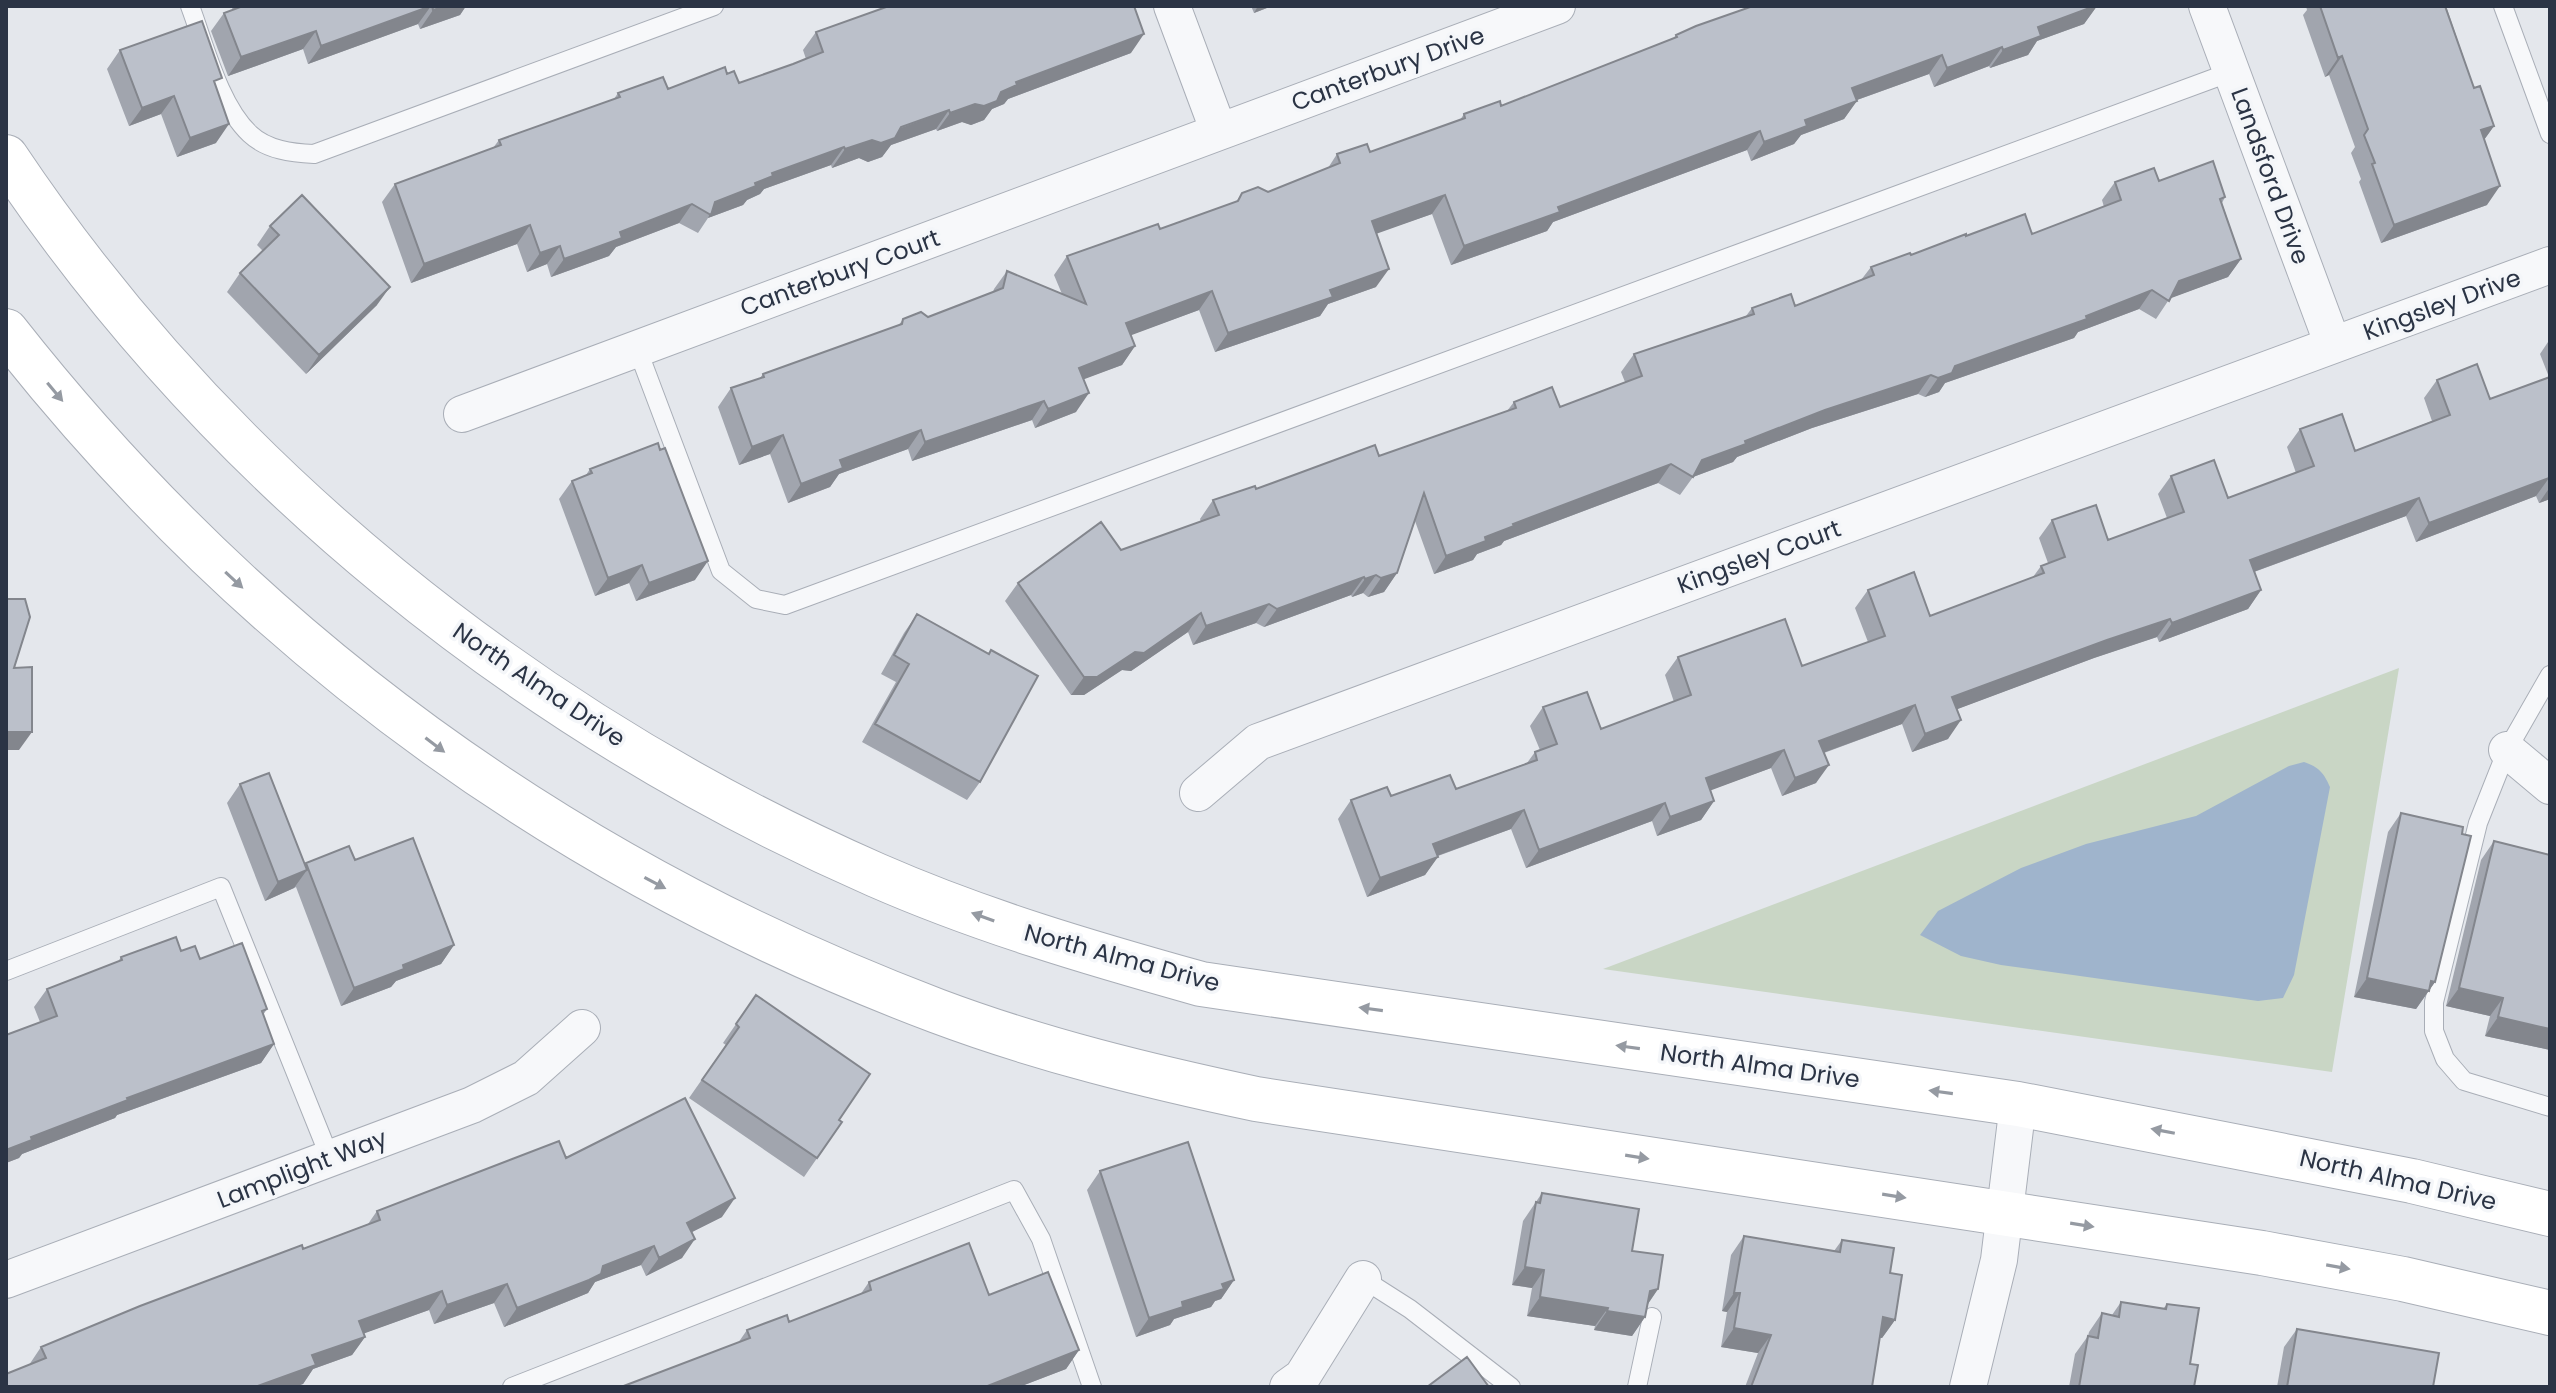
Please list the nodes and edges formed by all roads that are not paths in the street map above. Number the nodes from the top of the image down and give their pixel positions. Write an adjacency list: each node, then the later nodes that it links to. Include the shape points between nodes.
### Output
1 (190, 6): 2 (lane, via 228,106 251,136 286,153 314,154)
2 (714, 6)
3 (1172, 6): 8 (street)
4 (1557, 6): 8 (street, Canterbury Drive)
5 (2207, 6): 7 (street, Landsford Drive)
6 (2503, 6): 9 (lane)
7 (2231, 72): 13 (street, Landsford Drive); 14 (lane, via 785,605 756,599 721,571)
8 (1219, 132): 14 (street, Canterbury Court)
9 (2550, 134)
10 (6, 157): 22 (main road, North Alma Drive, one-way to 10, via 1201,984 983,918 774,828 674,774 494,658 307,506 157,353)
11 (2550, 265): 13 (street, Kingsley Drive)
12 (6, 331): 25 (main road, one-way to 25, via 114,460 202,551 368,695 456,761 561,829 739,927 838,972 1044,1047 1256,1099)
13 (2333, 345): 19 (street, Kingsley Court, via 1258,742)
14 (637, 348): 15 (street, Canterbury Court)
15 (462, 414)
16 (2550, 675): 17 (lane)
17 (2507, 750): 18 (street); 23 (lane, via 2478,823 2434,1002 2434,1031 2445,1059 2464,1081)
18 (2550, 786)
19 (1198, 793)
20 (6, 971): 24 (lane, via 221,887)
21 (582, 1028): 24 (street, Lamplight Way, via 526,1078 472,1105)
22 (2018, 1104): 25 (street); 26 (main road, North Alma Drive, one-way to 22, via 2412,1181)
23 (2550, 1107)
24 (330, 1158): 28 (street, Lamplight Way)
25 (2005, 1213): 29 (main road, one-way to 29, via 2262,1253); 36 (street)
26 (2550, 1214)
27 (1363, 1279): 33 (street, via 1302,1377); 34 (lane)
28 (6, 1280)
29 (2550, 1313)
30 (1652, 1317): 35 (lane)
31 (512, 1387): 32 (lane, via 1014,1190 1041,1239)
32 (1092, 1387)
33 (1288, 1387)
34 (1511, 1387)
35 (1637, 1387)
36 (1968, 1387)

